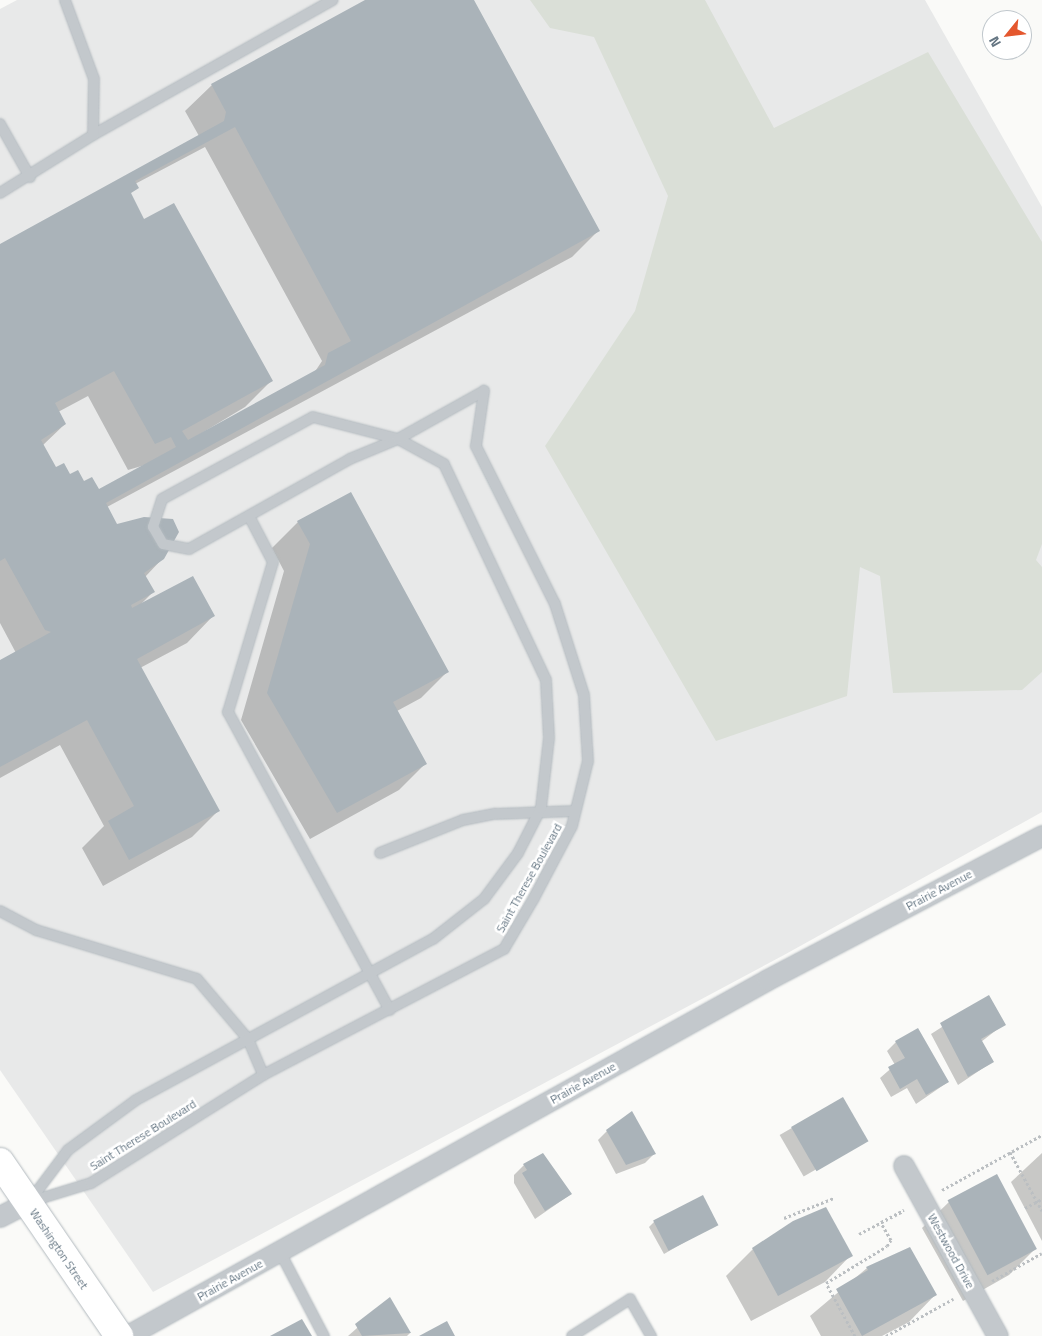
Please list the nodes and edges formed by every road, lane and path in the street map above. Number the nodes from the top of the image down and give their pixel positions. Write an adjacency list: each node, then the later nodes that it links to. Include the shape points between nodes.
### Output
1 (65, 0): 4 (lane, via 94,79)
2 (333, 0): 4 (lane)
3 (0, 124): 5 (lane)
4 (93, 135): 5 (lane)
5 (30, 177): 6 (lane)
6 (0, 194)
7 (398, 439): 8 (lane, Saint Therese Boulevard, via 350,459); 8 (lane, Saint Therese Boulevard, via 313,417 162,499 153,527 163,544 189,549); 9 (lane, Saint Therese Boulevard, via 484,391 476,446 555,604 584,695 588,761); 10 (lane, Saint Therese Boulevard, via 444,464 546,680 549,738)
8 (249, 516): 14 (lane, via 273,562 228,712)
9 (575, 811): 10 (lane); 15 (lane, Saint Therese Boulevard, via 568,834 504,949)
10 (539, 812): 12 (lane, via 462,820); 14 (lane, Saint Therese Boulevard, via 518,853 484,898 433,939)
11 (1042, 836): 32 (street, Prairie Avenue, via 768,980)
12 (380, 853)
13 (0, 911): 16 (lane, via 36,930 197,979)
14 (370, 973): 15 (lane); 16 (lane, Saint Therese Boulevard)
15 (390, 1010): 17 (lane, Saint Therese Boulevard)
16 (248, 1039): 17 (lane); 26 (lane, Saint Therese Boulevard, via 136,1100 68,1150)
17 (263, 1075): 26 (lane, Saint Therese Boulevard, via 92,1183)
18 (1042, 1135): 19 (path)
19 (1010, 1152): 22 (path); 25 (path)
20 (0, 1162): 26 (main road, Washington Street)
21 (904, 1166): 43 (street, Westwood Drive)
22 (932, 1195)
23 (834, 1198): 30 (path)
24 (1042, 1199): 25 (path)
25 (1036, 1202): 27 (path); 28 (path)
26 (28, 1203): 29 (street); 36 (main road, Washington Street)
27 (1025, 1208)
28 (1042, 1212)
29 (0, 1217)
30 (784, 1218)
31 (859, 1234): 41 (path, via 910,1206 881,1223 891,1240 887,1246 826,1283)
32 (280, 1252): 37 (street, Prairie Avenue); 38 (lane)
33 (1042, 1253): 34 (path)
34 (987, 1283)
35 (960, 1295): 42 (path)
36 (119, 1336)
37 (128, 1336)
38 (324, 1336)
39 (572, 1336): 40 (lane, via 630,1299)
40 (651, 1336)
41 (856, 1336)
42 (886, 1336)
43 (998, 1336)

